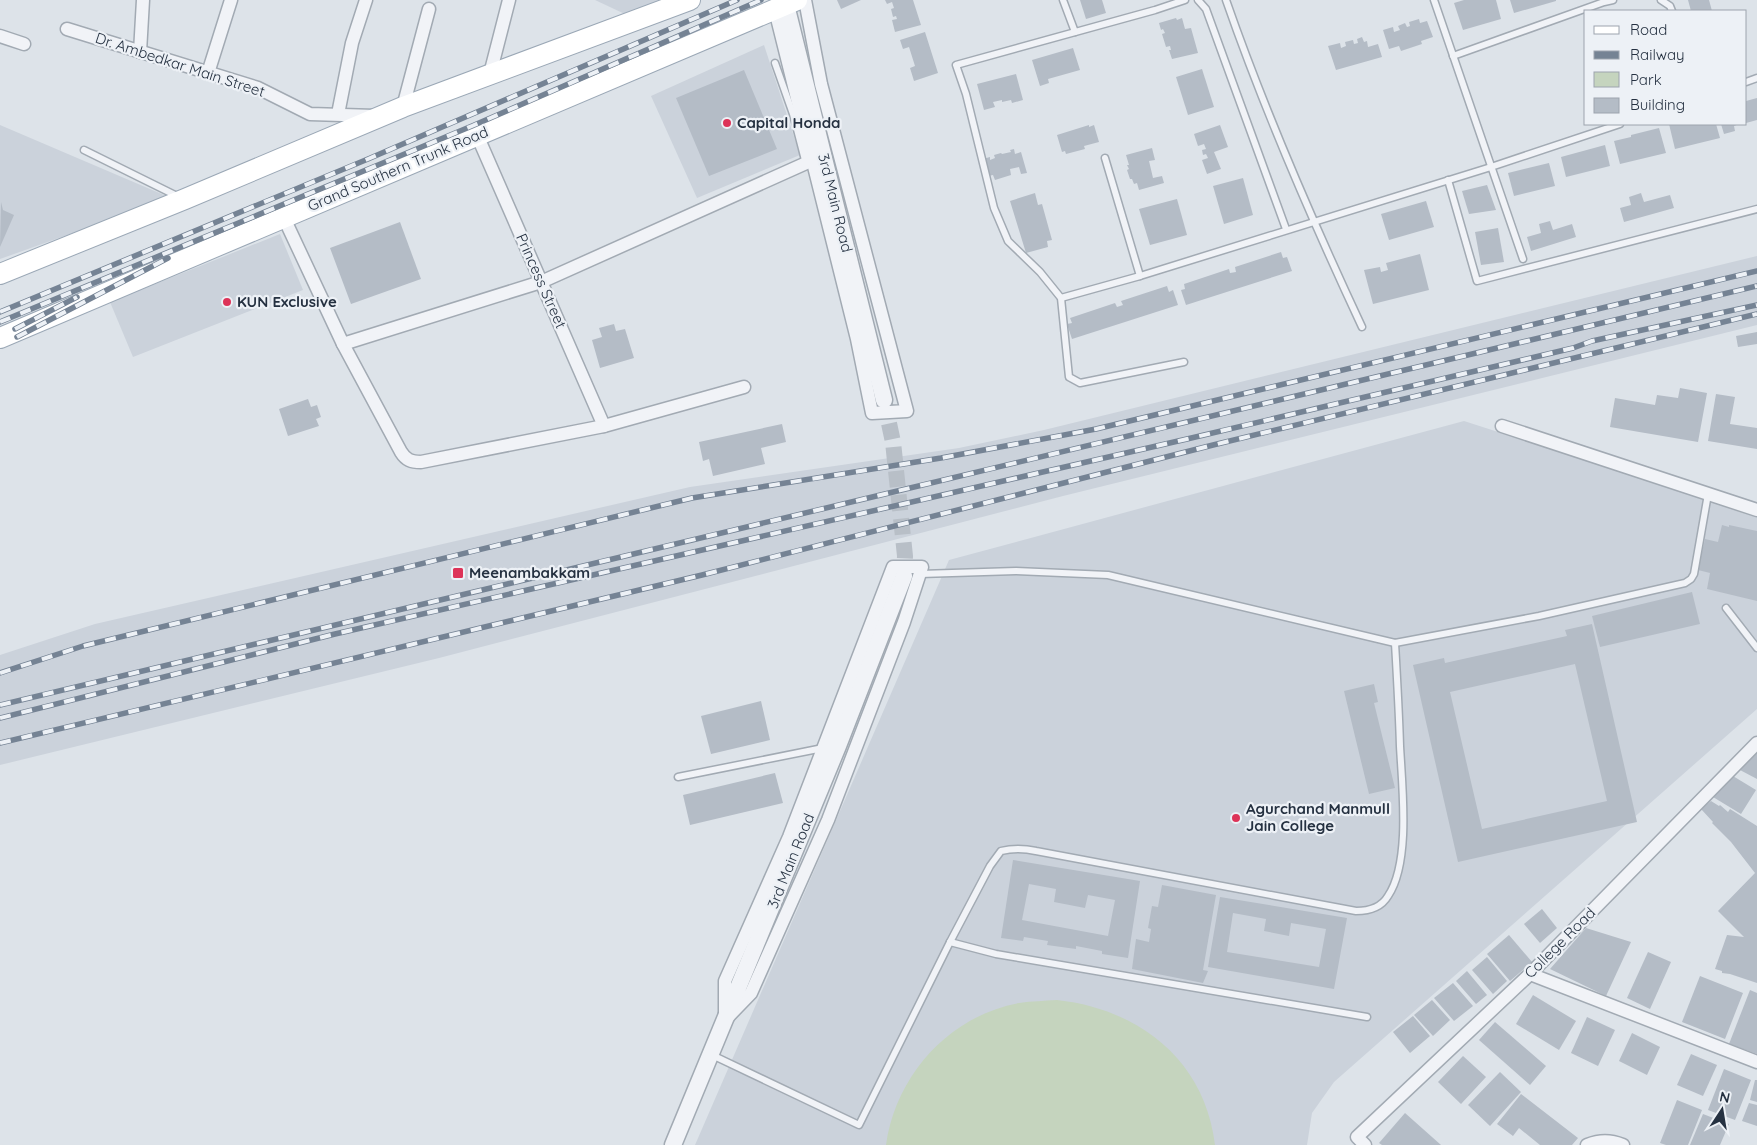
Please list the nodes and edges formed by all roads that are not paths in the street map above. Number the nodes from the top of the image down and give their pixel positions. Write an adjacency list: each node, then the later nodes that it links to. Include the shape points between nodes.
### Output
1 (143, 0): 20 (street)
2 (231, 0): 23 (street)
3 (366, 0): 26 (street, via 352,43)
4 (509, 0): 24 (street)
5 (690, 0): 24 (main road)
6 (1063, 0): 17 (lane)
7 (1185, 0): 17 (lane)
8 (1198, 0): 39 (lane, via 1206,9)
9 (1226, 0): 38 (lane)
10 (1434, 0): 21 (lane)
11 (1613, 0): 21 (lane)
12 (1661, 0): 15 (lane)
13 (791, 4): 29 (main road, Grand Southern Trunk Road); 32 (street); 32 (street, via 821,84 907,415 872,416 857,339); 50 (street, 3rd Main Road)
14 (429, 10): 25 (street)
15 (1672, 10)
16 (67, 29): 20 (street, Dr. Ambedkar Main Street)
17 (1075, 32): 44 (lane, via 956,65 994,208 1008,241 1040,272)
18 (0, 36): 19 (street)
19 (24, 44)
20 (140, 52): 23 (street, Dr. Ambedkar Main Street)
21 (1453, 56): 33 (lane)
22 (776, 63): 32 (lane)
23 (208, 73): 26 (street, Dr. Ambedkar Main Street, via 258,88 310,114)
24 (490, 74): 25 (main road)
25 (403, 107): 27 (main road)
26 (338, 114): 27 (street, Dr. Ambedkar Main Street)
27 (380, 117): 35 (main road)
28 (1617, 125): 33 (lane)
29 (477, 135): 37 (main road, Grand Southern Trunk Road); 43 (street, Princess Street)
30 (84, 150): 35 (lane)
31 (1105, 158): 42 (lane)
32 (809, 162): 43 (street)
33 (1491, 167): 34 (lane); 40 (lane)
34 (1448, 180): 36 (lane, via 1477,281); 38 (lane)
35 (185, 200): 41 (main road)
36 (1757, 210)
37 (284, 218): 46 (main road, Grand Southern Trunk Road); 47 (street)
38 (1313, 221): 39 (lane); 45 (lane)
39 (1286, 229): 42 (lane)
40 (1523, 259)
41 (0, 274)
42 (1140, 276): 44 (lane)
43 (541, 282): 47 (street); 51 (street, Princess Street)
44 (1060, 298): 48 (lane, via 1069,377 1080,383)
45 (1362, 327)
46 (0, 338)
47 (343, 344): 51 (street, via 401,452 413,462)
48 (1184, 362)
49 (744, 387): 51 (street)
50 (884, 400)
51 (604, 426)
52 (1502, 426): 53 (street)
53 (1708, 494): 54 (street); 57 (lane, via 1694,574 1685,583 1539,616)
54 (1757, 510)
55 (912, 575): 57 (lane, via 1016,571 1108,575); 60 (street, via 922,567 893,566); 65 (street, 3rd Main Road)
56 (1726, 608): 58 (lane)
57 (1395, 643): 62 (lane, via 1404,822 1398,871 1388,896 1381,904 1369,911 1356,911 1022,848 1001,850)
58 (1757, 648)
59 (1757, 743): 63 (street, College Road)
60 (823, 748): 61 (lane); 65 (street, via 789,837 725,981)
61 (678, 776)
62 (950, 942): 64 (lane, via 996,954); 66 (lane, via 859,1125)
63 (1530, 974): 67 (street); 68 (street, College Road)
64 (1368, 1017)
65 (725, 1020): 66 (street, 3rd Main Road)
66 (711, 1055): 69 (street, 3rd Main Road)
67 (1757, 1062)
68 (1361, 1141)
69 (673, 1145)
70 (1587, 1145): 71 (street, via 1605,1140)
71 (1623, 1145)

